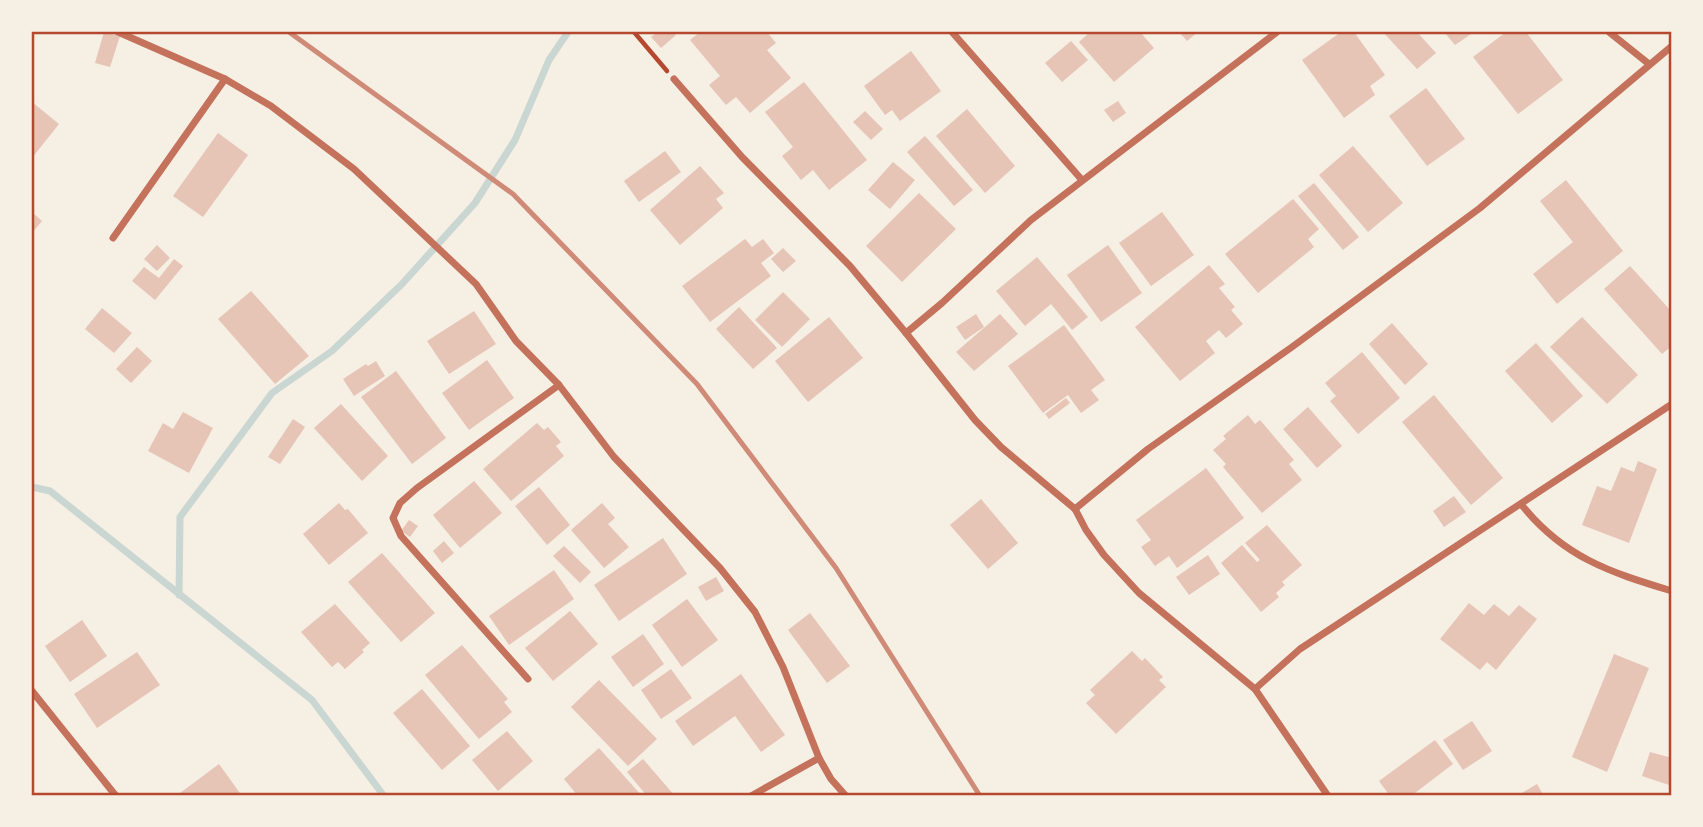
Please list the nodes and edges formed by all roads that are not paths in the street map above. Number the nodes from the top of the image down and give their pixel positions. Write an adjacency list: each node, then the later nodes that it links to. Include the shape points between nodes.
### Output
1 (118, 32): 7 (street)
2 (952, 32): 9 (street)
3 (1277, 32): 9 (street)
4 (1609, 32): 6 (street)
5 (1671, 46): 6 (street)
6 (1649, 64): 15 (street, via 1480,208 1147,449)
7 (225, 79): 10 (street); 12 (street, via 271,106 354,169 476,284 516,341)
8 (674, 79): 11 (street, via 741,157 842,257)
9 (1082, 180): 11 (street)
10 (113, 238)
11 (906, 332): 15 (street, via 1001,447)
12 (559, 386): 17 (street, via 416,488 400,503 393,518 401,536); 20 (street, via 614,457 720,568 755,612 783,667)
13 (1671, 404): 14 (street)
14 (1521, 504): 16 (street, via 1566,548 1607,571); 18 (street, via 1300,649)
15 (1075, 509): 18 (street, via 1104,555 1139,593)
16 (1671, 591)
17 (528, 680)
18 (1255, 689): 24 (street)
19 (32, 691): 21 (street)
20 (819, 758): 22 (street); 23 (street)
21 (116, 796)
22 (751, 796)
23 (846, 796)
24 (1328, 796)

